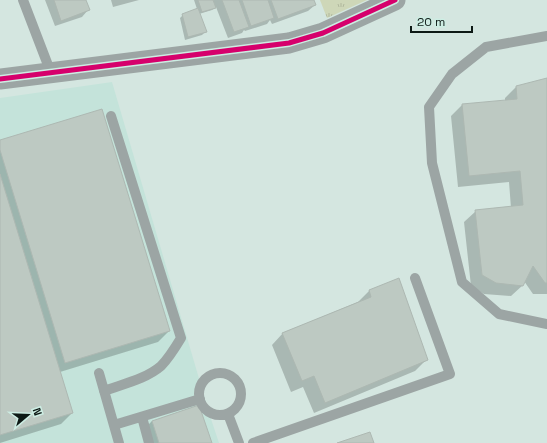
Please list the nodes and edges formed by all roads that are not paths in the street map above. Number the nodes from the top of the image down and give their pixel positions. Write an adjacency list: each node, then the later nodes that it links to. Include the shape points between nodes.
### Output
1 (23, 0): 4 (lane)
2 (396, 0): 4 (street, via 323,33 289,42)
3 (547, 36): 8 (lane, via 486,47 452,74 429,107 432,163 462,282 499,314)
4 (51, 73): 5 (street)
5 (0, 79)
6 (111, 116): 10 (lane, via 181,338 172,353 146,376)
7 (415, 278): 18 (lane, via 450,374)
8 (547, 324)
9 (99, 373): 10 (lane)
10 (104, 391): 14 (lane)
11 (200, 399): 12 (lane, via 202,406 208,411 214,414); 12 (lane, via 199,392 205,379 219,373 232,377 237,382 241,396 239,404); 13 (lane)
12 (228, 414): 17 (lane)
13 (142, 417): 14 (lane); 16 (lane)
14 (114, 425): 15 (lane)
15 (118, 443)
16 (149, 443)
17 (239, 443)
18 (254, 443)

